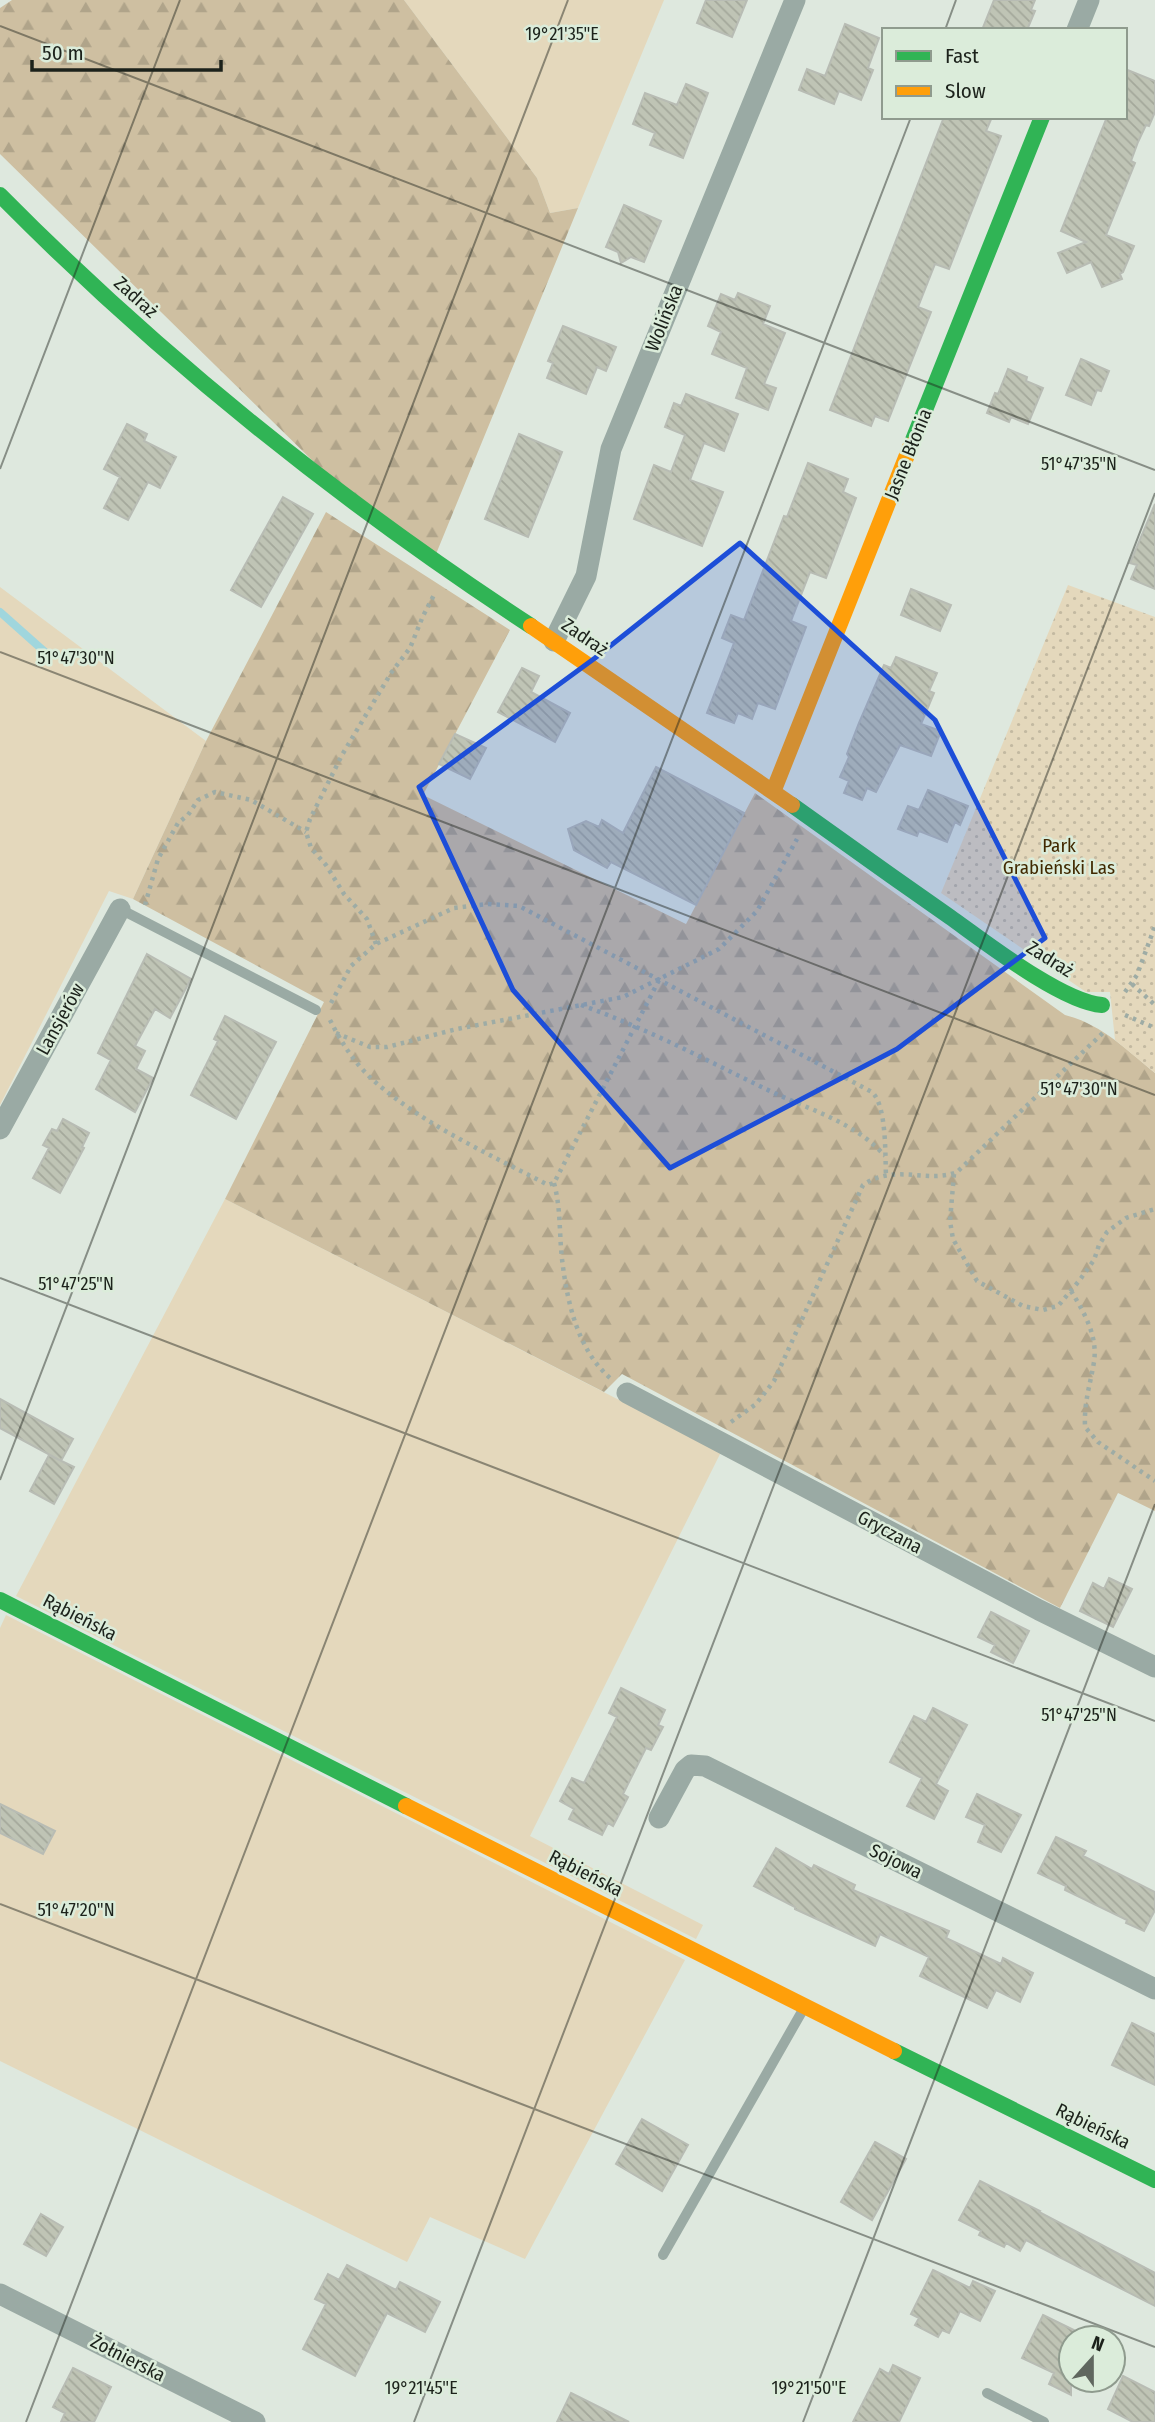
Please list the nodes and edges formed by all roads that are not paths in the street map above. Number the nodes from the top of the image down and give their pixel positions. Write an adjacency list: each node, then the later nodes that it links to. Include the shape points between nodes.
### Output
1 (795, 0): 6 (street, Wolińska, via 611,449 586,576)
2 (1089, 0): 3 (street)
3 (1078, 28)
4 (1041, 119): 7 (street, Jasne Błonia)
5 (0, 195): 6 (street, Zadraż, via 199,381 294,458 447,571)
6 (554, 641): 7 (street, Zadraż)
7 (774, 792): 9 (street, Zadraż, via 1008,958 1072,997)
8 (120, 908): 10 (lane); 11 (street, Lansjerów)
9 (1102, 1005)
10 (319, 1013)
11 (0, 1129)
12 (627, 1393): 14 (street, Gryczana)
13 (0, 1600): 17 (street, Rąbieńska)
14 (1155, 1667)
15 (659, 1818): 16 (street, Sojowa, via 685,1770 691,1765 705,1766)
16 (1155, 1989)
17 (805, 2006): 18 (street, Rąbieńska); 19 (lane)
18 (1155, 2180)
19 (663, 2255)
20 (0, 2294): 22 (street, Żołnierska)
21 (987, 2393): 23 (lane)
22 (255, 2422)
23 (1044, 2422)

